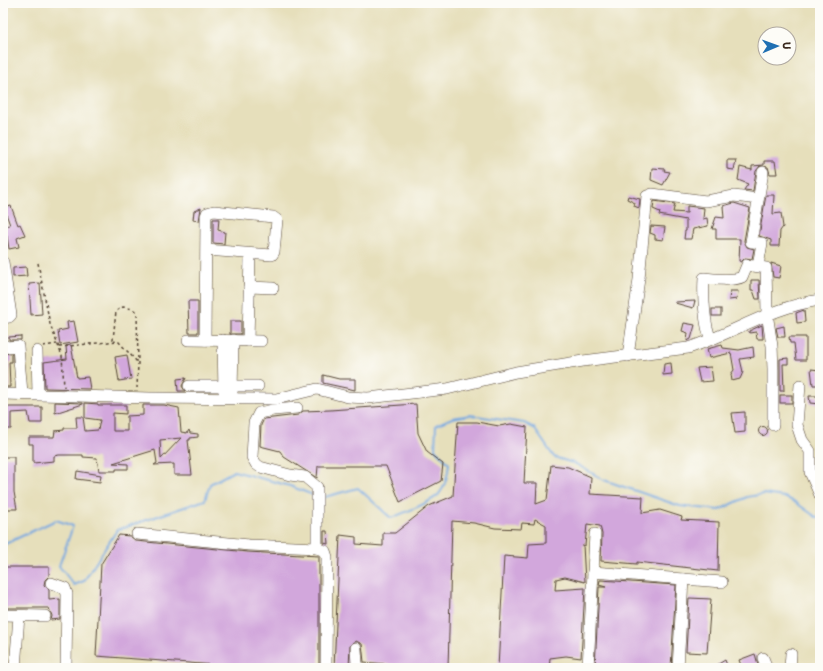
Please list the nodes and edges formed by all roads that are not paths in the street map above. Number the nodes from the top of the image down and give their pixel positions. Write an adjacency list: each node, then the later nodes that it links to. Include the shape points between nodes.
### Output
1 (763, 172): 2 (street)
2 (758, 199): 6 (street, via 751,242 762,243); 20 (street, via 734,196 706,201 652,194 647,196)
3 (206, 250): 4 (street); 4 (street, via 206,216 210,211 276,218 278,223 273,254); 14 (street)
4 (250, 254): 7 (street)
5 (3, 262): 11 (street, via 11,315)
6 (758, 266): 10 (street, via 767,270); 12 (street, via 747,266 739,279 704,278 702,297 705,301 706,328)
7 (249, 287): 8 (street); 16 (street)
8 (273, 288)
9 (820, 300): 10 (street)
10 (767, 313): 12 (street); 30 (street, via 772,354)
11 (3, 318)
12 (711, 339): 20 (street, via 688,348)
13 (188, 340): 14 (street)
14 (205, 340): 15 (street)
15 (228, 340): 16 (street); 23 (street)
16 (248, 341): 17 (street)
17 (261, 341)
18 (3, 344): 26 (street, via 6,347 18,346)
19 (36, 351): 27 (street)
20 (628, 356): 28 (street, via 516,372 447,389 368,398 348,397 317,389 282,399)
21 (800, 385): 31 (street, via 797,425 802,440 810,452 810,472)
22 (189, 386): 23 (street)
23 (228, 386): 24 (street); 28 (street)
24 (258, 386)
25 (3, 394): 26 (street)
26 (22, 394): 27 (street)
27 (38, 394): 28 (street)
28 (228, 399)
29 (297, 408): 34 (street, via 259,413 254,422 252,457 260,467 305,477 316,487)
30 (772, 425)
31 (820, 495)
32 (137, 534): 34 (street, via 249,545)
33 (595, 534): 35 (street)
34 (316, 548): 46 (street, via 325,551 327,558)
35 (593, 572): 36 (street); 48 (street)
36 (683, 579): 37 (street); 49 (street)
37 (722, 582)
38 (51, 583): 45 (street, via 65,588 67,594)
39 (3, 615): 40 (street)
40 (19, 616): 41 (street); 44 (street)
41 (45, 616)
42 (356, 648): 47 (street, via 357,664)
43 (791, 654): 50 (street)
44 (15, 668)
45 (66, 668)
46 (326, 668)
47 (360, 668)
48 (588, 668)
49 (678, 668)
50 (790, 668)

